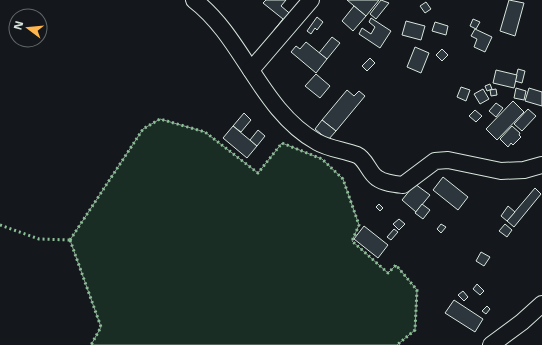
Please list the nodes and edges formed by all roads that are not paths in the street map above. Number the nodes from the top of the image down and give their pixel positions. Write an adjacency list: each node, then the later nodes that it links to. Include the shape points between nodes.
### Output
1 (194, 0): 3 (street, via 204,7)
2 (311, 0): 3 (street)
3 (251, 70): 4 (street, via 280,111 298,128 317,142 359,156 376,178 389,183 403,185 435,161 448,160 501,171 524,170)
4 (542, 165)
5 (542, 304): 6 (street)
6 (491, 345)

